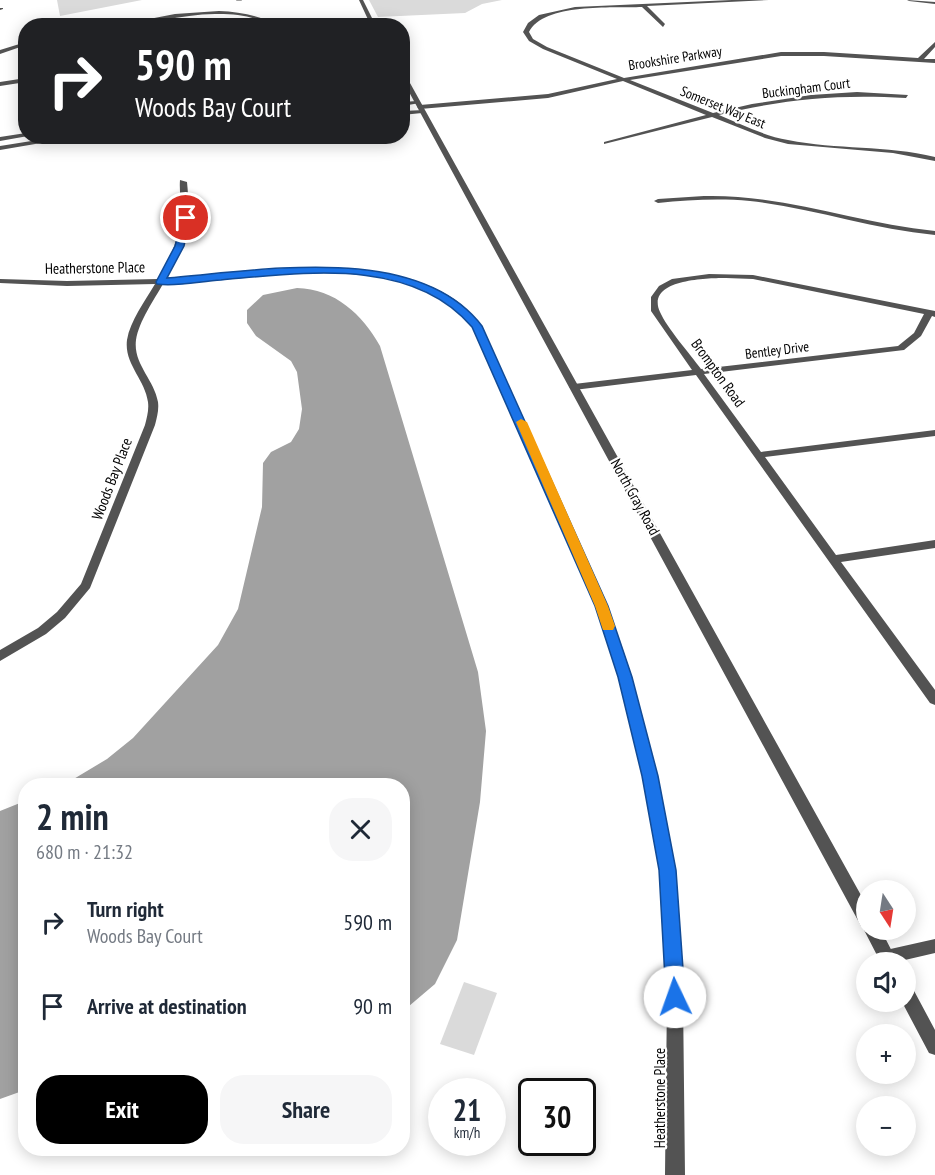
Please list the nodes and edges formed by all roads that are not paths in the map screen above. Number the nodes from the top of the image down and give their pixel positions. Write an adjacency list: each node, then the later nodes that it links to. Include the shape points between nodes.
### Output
1 (361, 0): 9 (street)
2 (909, 0): 5 (street)
3 (759, 1): 4 (street); 6 (street)
4 (767, 3)
5 (935, 3)
6 (643, 5): 10 (street); 16 (street, Somerset Way East, via 566,10 545,15 530,24 526,32 534,42)
7 (172, 18): 8 (street, via 200,14)
8 (252, 18)
9 (370, 18)
10 (663, 25)
11 (935, 44): 14 (street)
12 (18, 46): 13 (street)
13 (0, 52)
14 (920, 59): 15 (street, Brookshire Parkway); 16 (street, Brookshire Parkway, via 792,53)
15 (935, 61)
16 (623, 79): 22 (street, Brookshire Parkway, via 534,98); 24 (street, Somerset Way East)
17 (18, 81): 18 (street)
18 (0, 84)
19 (410, 89): 22 (street, North Gray Road)
20 (906, 96): 24 (street, Buckingham Court, via 821,96)
21 (410, 105): 22 (street)
22 (420, 107): 23 (street); 38 (street, North Gray Road)
23 (410, 110)
24 (710, 115): 27 (street, Buckingham Court); 30 (street, Somerset Way East, via 792,144 890,150)
25 (18, 136): 26 (street)
26 (0, 139)
27 (606, 143)
28 (26, 144): 29 (street)
29 (0, 148)
30 (935, 159)
31 (183, 182): 35 (street, Woods Bay Place, via 185,228)
32 (658, 201): 33 (street, via 713,197 751,200)
33 (935, 233)
34 (0, 281): 35 (street, Heatherstone Place)
35 (160, 282): 43 (street, Woods Bay Place, via 131,344 155,409 92,571 86,585 61,615); 51 (street, Heatherstone Place, via 303,270 365,273 411,282 440,294 463,310 480,331 602,606 650,776 668,870 675,997)
36 (932, 314): 37 (street, Bentley Drive, via 918,334 901,348); 37 (street, Brompton Road, via 753,278 684,279 661,289 654,306)
37 (699, 373): 38 (street, Bentley Drive); 40 (street, Brompton Road)
38 (574, 387): 46 (street, North Gray Road)
39 (935, 433): 40 (street)
40 (758, 455): 42 (street, Brompton Road)
41 (935, 544): 42 (street)
42 (833, 559): 44 (street, Brompton Road)
43 (0, 656)
44 (931, 688): 45 (street, Brompton Road)
45 (935, 700)
46 (856, 901)
47 (935, 946): 48 (street)
48 (915, 952)
49 (916, 1012): 50 (street)
50 (935, 1047)
51 (675, 1175)

